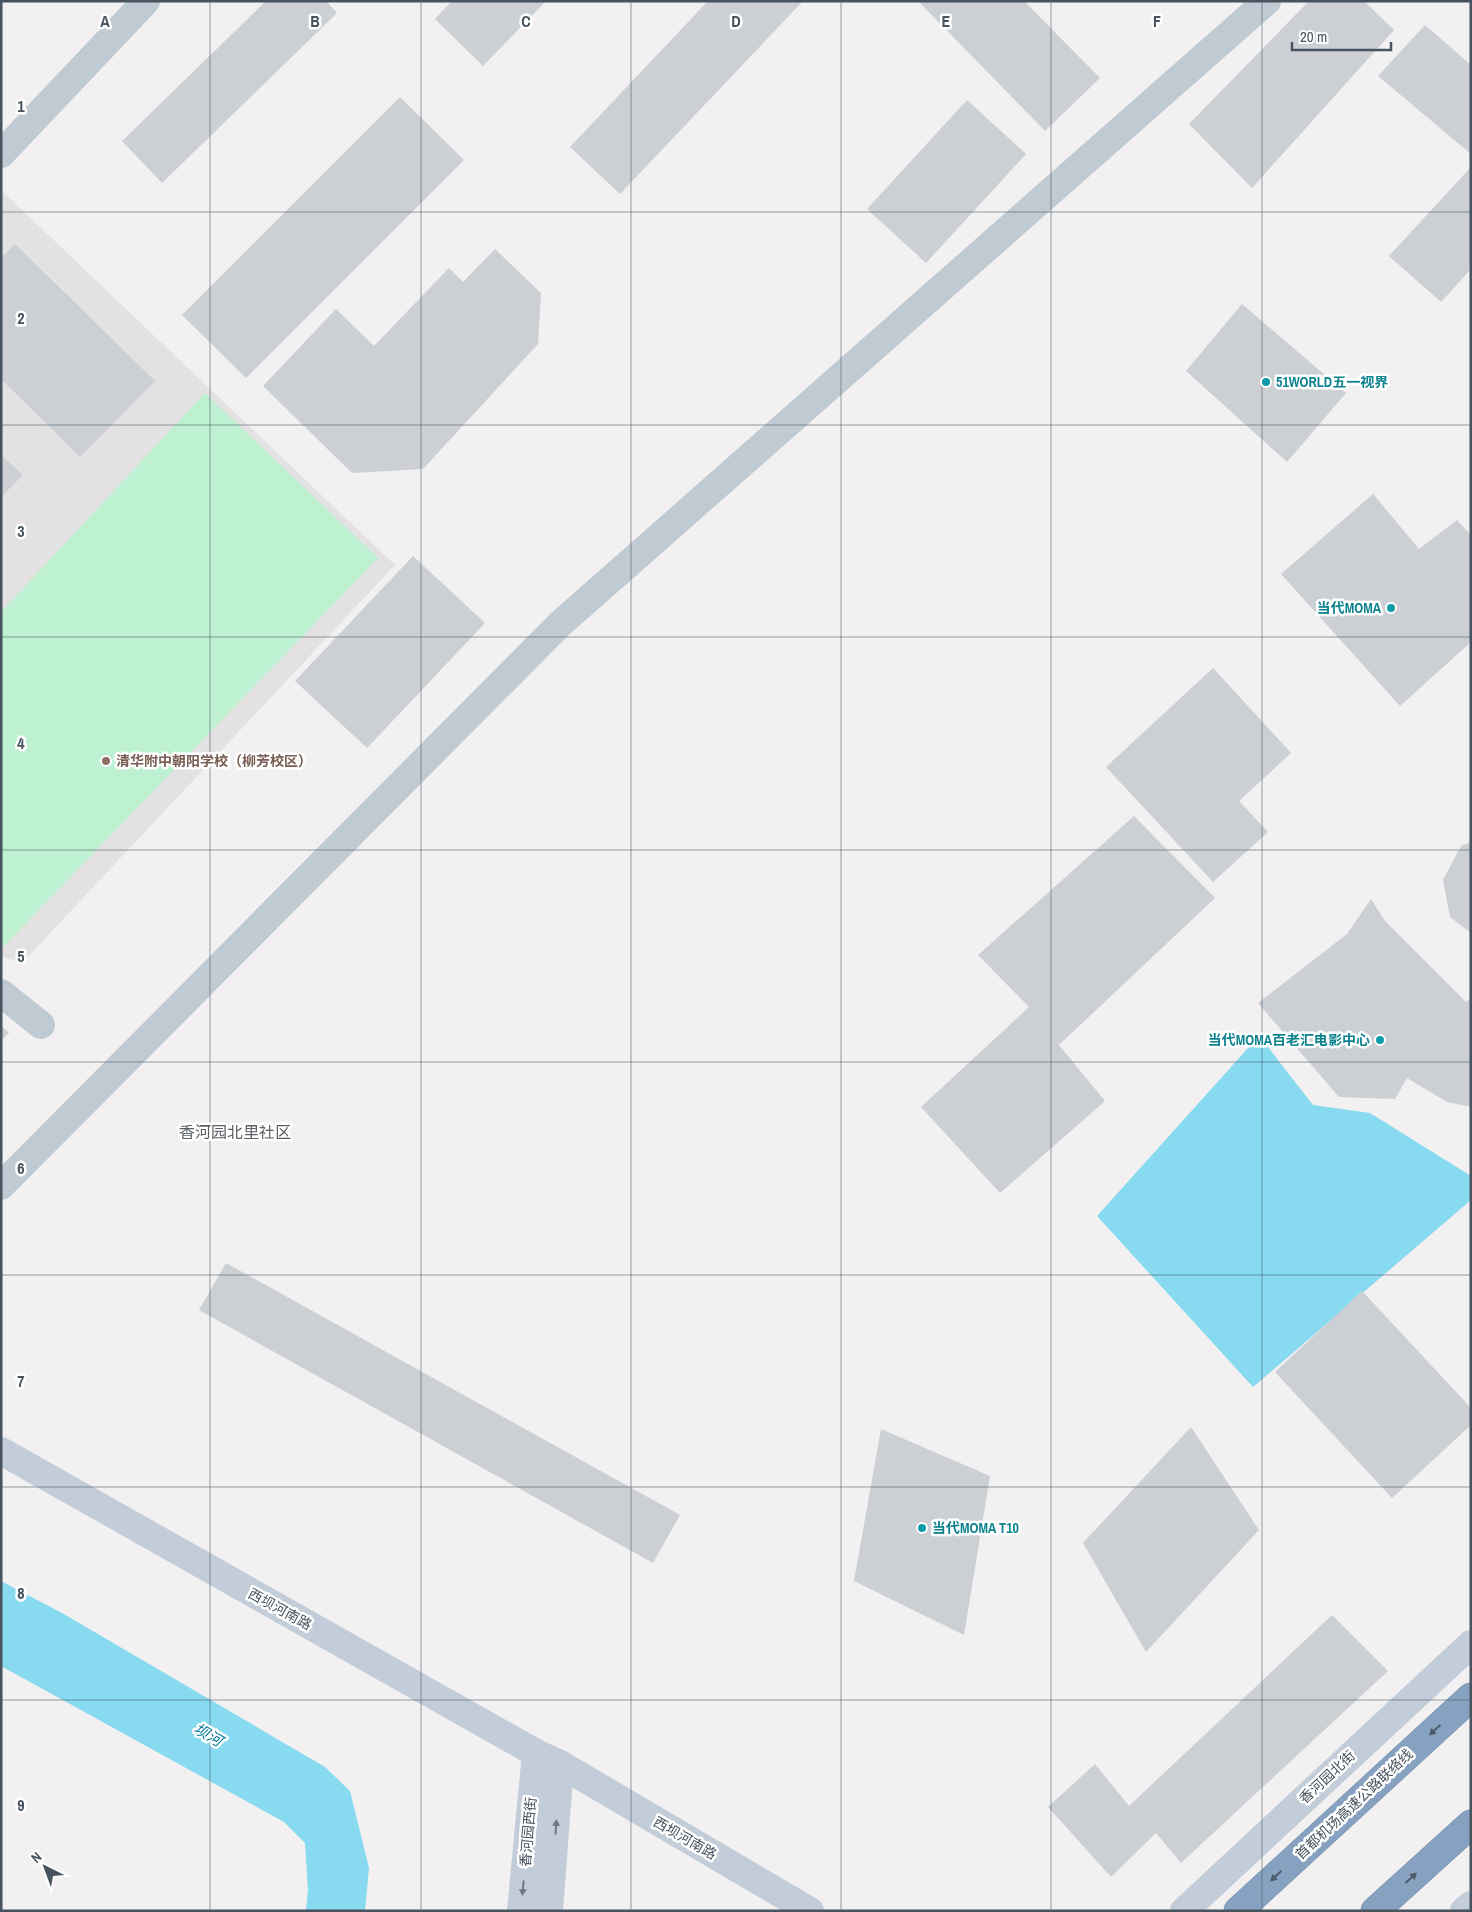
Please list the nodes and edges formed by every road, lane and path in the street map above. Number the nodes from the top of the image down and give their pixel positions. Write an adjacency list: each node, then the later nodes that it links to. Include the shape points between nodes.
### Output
1 (146, 1): 3 (street)
2 (1268, 1): 6 (street, via 560,624)
3 (1, 154)
4 (1, 993): 5 (street)
5 (41, 1025)
6 (1, 1186)
7 (1, 1451): 10 (street, 西坝河南路)
8 (1471, 1644): 17 (street, 香河园北街)
9 (1471, 1697): 18 (highway, 首都机场高速公路联络线, one-way to 18)
10 (536, 1753): 11 (street, 西坝河南路); 14 (street, 香河园西街, one-way to 14)
11 (560, 1764): 15 (street, one-way to 11); 16 (street, 西坝河南路)
12 (1471, 1824): 19 (highway, one-way to 12)
13 (1471, 1905): 20 (street)
14 (521, 1911)
15 (549, 1911)
16 (810, 1911)
17 (1184, 1911)
18 (1238, 1911)
19 (1376, 1911)
20 (1464, 1911)

